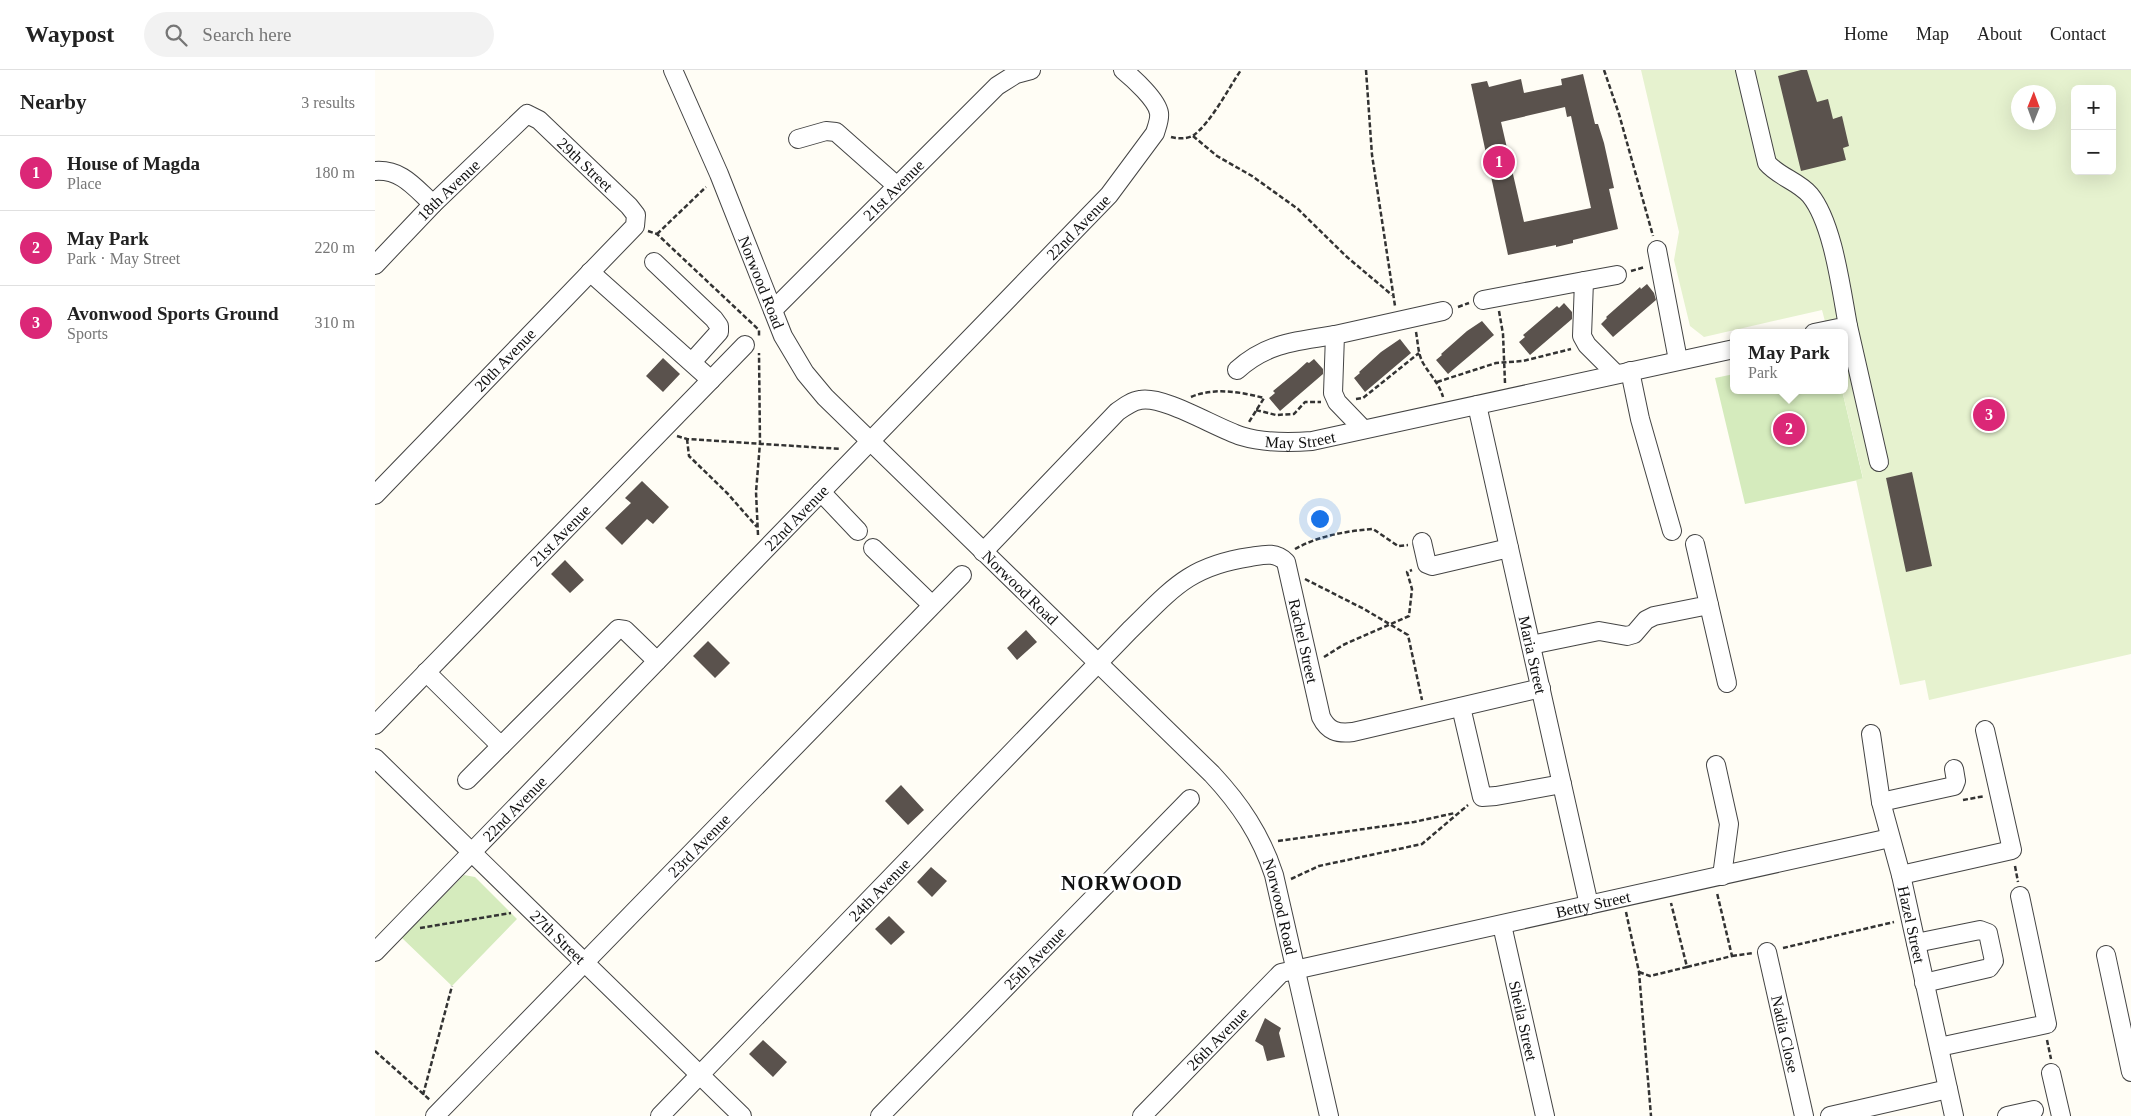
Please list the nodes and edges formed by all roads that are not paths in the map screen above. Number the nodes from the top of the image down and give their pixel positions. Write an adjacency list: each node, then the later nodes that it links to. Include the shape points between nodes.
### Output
1 (673, 70): 18 (street, Norwood Road)
2 (1123, 70): 32 (street, 22nd Avenue, via 1159,110 1155,133 1096,210)
3 (1745, 70): 20 (street, via 1767,163 1809,194 1827,224)
4 (1023, 72): 8 (street, 21st Avenue, via 997,86)
5 (523, 116): 9 (street, 18th Avenue); 10 (street, 29th Street, via 535,116 629,206 636,215)
6 (798, 139): 8 (street, via 826,130 836,132)
7 (375, 171): 9 (street, via 399,174)
8 (897, 186): 18 (street, 21st Avenue)
9 (433, 204): 13 (street, 18th Avenue)
10 (635, 226): 14 (street, 20th Avenue)
11 (1658, 257): 25 (street)
12 (654, 262): 26 (street, via 719,326 719,332)
13 (375, 265)
14 (590, 272): 26 (street); 35 (street, 20th Avenue)
15 (1617, 275): 16 (street)
16 (1584, 281): 17 (street); 28 (street, via 1582,336 1587,345)
17 (1489, 299)
18 (773, 310): 32 (street, Norwood Road, via 783,336 805,373)
19 (1443, 311): 22 (street)
20 (1848, 326): 21 (street); 33 (street)
21 (1833, 329)
22 (1335, 335): 27 (street, via 1271,348); 31 (street, via 1333,393 1337,402)
23 (754, 344): 29 (street, 21st Avenue)
24 (1730, 350): 25 (street, May Street)
25 (1678, 360): 28 (street, May Street)
26 (692, 362): 29 (street)
27 (1237, 370)
28 (1623, 372): 30 (street, May Street); 37 (street)
29 (711, 380): 49 (street, 21st Avenue)
30 (1477, 405): 31 (street, May Street); 41 (street, Maria Street)
31 (1363, 429): 42 (street, May Street, via 1313,442 1265,442 1239,435 1158,401 1133,402 1117,412)
32 (869, 441): 34 (street, 22nd Avenue); 42 (street, Norwood Road)
33 (1879, 462)
34 (821, 492): 36 (street); 47 (street, 22nd Avenue)
35 (375, 494)
36 (858, 531)
37 (1673, 531)
38 (1422, 542): 41 (street, via 1427,564 1435,565)
39 (1695, 544): 45 (street)
40 (873, 548): 44 (street)
41 (1509, 548): 46 (street, Maria Street)
42 (983, 552): 48 (street, Norwood Road)
43 (961, 575): 44 (street, 23rd Avenue)
44 (932, 605): 75 (street, 23rd Avenue)
45 (1709, 605): 46 (street, via 1654,616 1634,634 1627,636 1599,631); 50 (street)
46 (1531, 646): 51 (street, Maria Street)
47 (657, 661): 56 (street, via 625,630 618,629); 65 (street, 22nd Avenue)
48 (1098, 664): 52 (street, Rachel Street, via 1167,594 1191,575 1217,564 1266,554 1286,562 1321,716 1330,730 1343,734); 76 (street, Norwood Road, via 1212,774 1250,821 1265,848 1274,874); 81 (street, 24th Avenue)
49 (426, 672): 53 (street, 21st Avenue); 56 (street)
50 (1727, 683)
51 (1541, 688): 52 (street, Rachel Street); 61 (street, Maria Street)
52 (1461, 707): 61 (street, via 1482,797)
53 (375, 724)
54 (1985, 730): 66 (street, via 2012,850)
55 (1871, 734): 63 (street, Hazel Street)
56 (501, 746): 60 (street)
57 (375, 758): 65 (street, 27th Street)
58 (1716, 765): 67 (street, via 1729,824)
59 (1954, 777): 63 (street)
60 (467, 780)
61 (1562, 784): 69 (street, Maria Street)
62 (1190, 799): 87 (street, 25th Avenue)
63 (1881, 802): 64 (street, Hazel Street)
64 (1890, 838): 66 (street, Hazel Street); 67 (street, Betty Street)
65 (472, 852): 72 (street, 22nd Avenue); 75 (street, 27th Street)
66 (1901, 875): 71 (street, Hazel Street)
67 (1718, 876): 69 (street, Betty Street)
68 (2020, 896): 78 (street, via 2048,1023)
69 (1589, 905): 70 (street, Betty Street)
70 (1501, 925): 76 (street, Betty Street); 90 (street, Sheila Street)
71 (1916, 943): 77 (street, Hazel Street); 77 (street, via 1980,930 1988,932 1994,961 1989,968)
72 (375, 952)
73 (1767, 952): 91 (street, Nadia Close)
74 (2106, 955): 79 (street)
75 (585, 962): 81 (street, 27th Street); 84 (street, 23rd Avenue)
76 (1296, 970): 88 (street, 26th Avenue, via 1281,973); 89 (street, Norwood Road)
77 (1924, 982): 78 (street, Hazel Street)
78 (1939, 1047): 82 (street, Hazel Street)
79 (2131, 1072)
80 (2051, 1073): 95 (street)
81 (700, 1075): 85 (street, 24th Avenue); 86 (street, 27th Street)
82 (1948, 1089): 92 (street); 93 (street, Hazel Street)
83 (2034, 1110): 94 (street)
84 (438, 1113)
85 (661, 1116)
86 (742, 1116)
87 (881, 1116)
88 (1142, 1116)
89 (1329, 1116)
90 (1545, 1116)
91 (1804, 1116)
92 (1830, 1116)
93 (1954, 1116)
94 (2007, 1116)
95 (2061, 1116)

